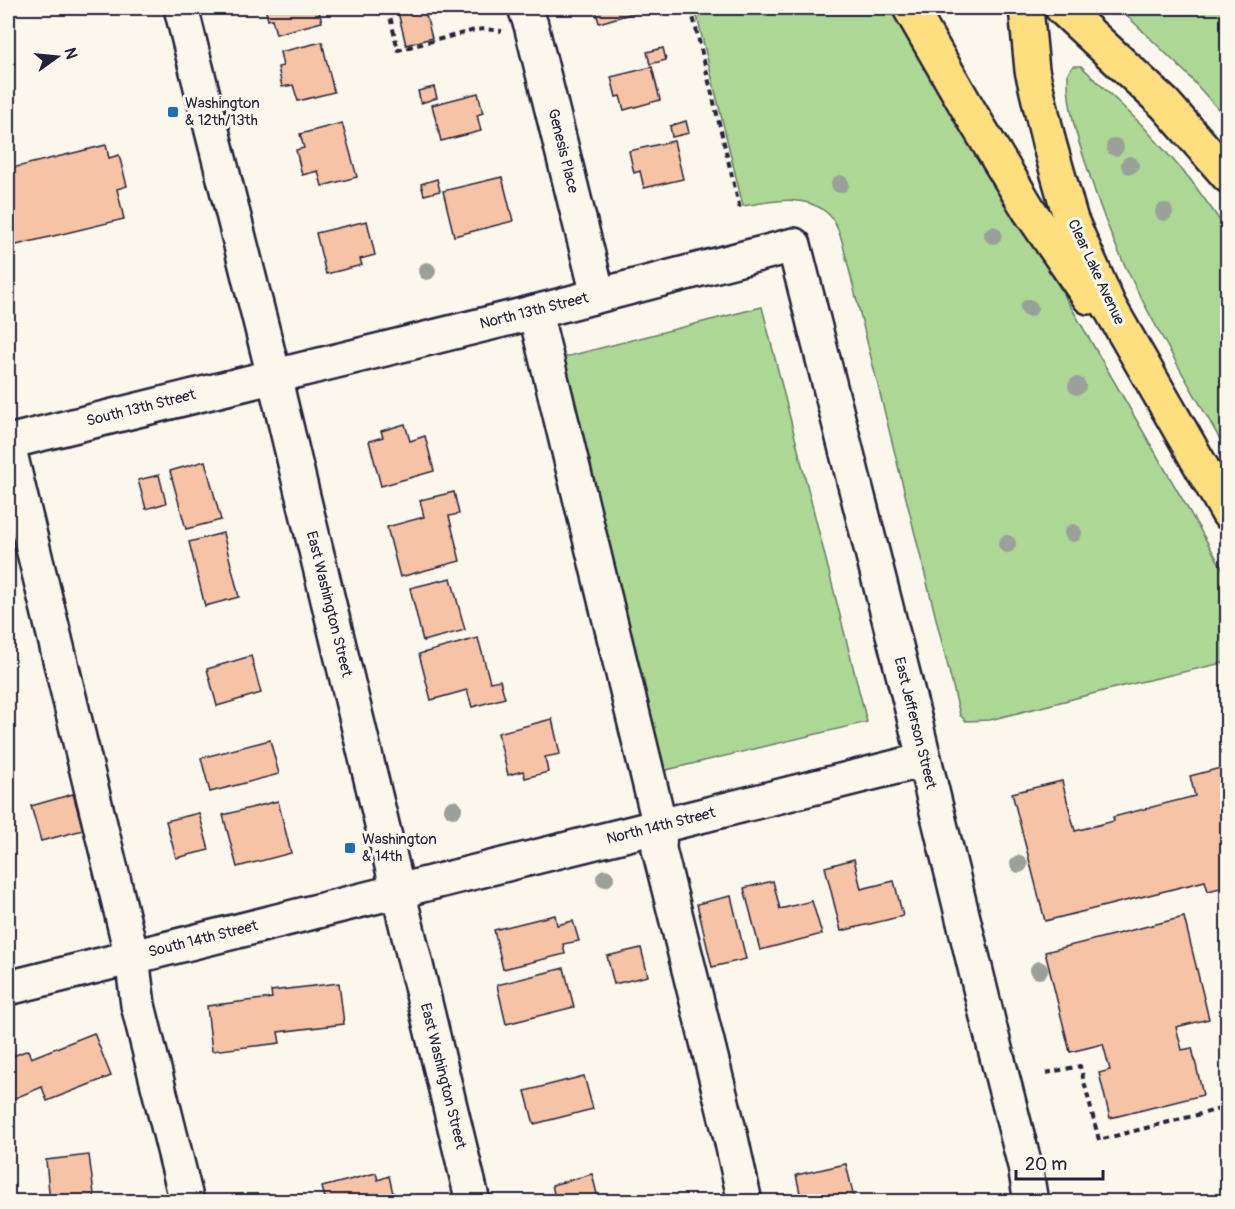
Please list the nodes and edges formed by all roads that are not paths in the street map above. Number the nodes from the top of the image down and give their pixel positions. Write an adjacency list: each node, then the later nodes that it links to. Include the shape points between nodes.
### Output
1 (181, 8): 10 (street, East Washington Street)
2 (525, 8): 8 (street, Genesis Place)
3 (910, 8): 11 (main road, via 1029,210)
4 (1026, 8): 11 (main road, Clear Lake Avenue, via 1032,70 1071,220 1109,306)
5 (1062, 8): 6 (main road, via 1165,104)
6 (1227, 176)
7 (794, 244): 8 (street, North 13th Street); 14 (street, East Jefferson Street)
8 (598, 295): 9 (street, North 13th Street)
9 (535, 312): 10 (street, North 13th Street); 15 (street)
10 (274, 376): 12 (street, South 13th Street); 16 (street, East Washington Street)
11 (1174, 420): 13 (main road, Clear Lake Avenue)
12 (8, 443): 17 (street)
13 (1227, 513)
14 (924, 760): 15 (street, North 14th Street); 22 (street, East Jefferson Street)
15 (660, 826): 16 (street, North 14th Street); 21 (street, via 663,867)
16 (398, 891): 17 (street, South 14th Street); 20 (street, East Washington Street)
17 (132, 957): 18 (street, South 14th Street); 19 (street, via 138,1005)
18 (8, 988)
19 (187, 1202)
20 (473, 1202)
21 (745, 1202)
22 (1031, 1202)

